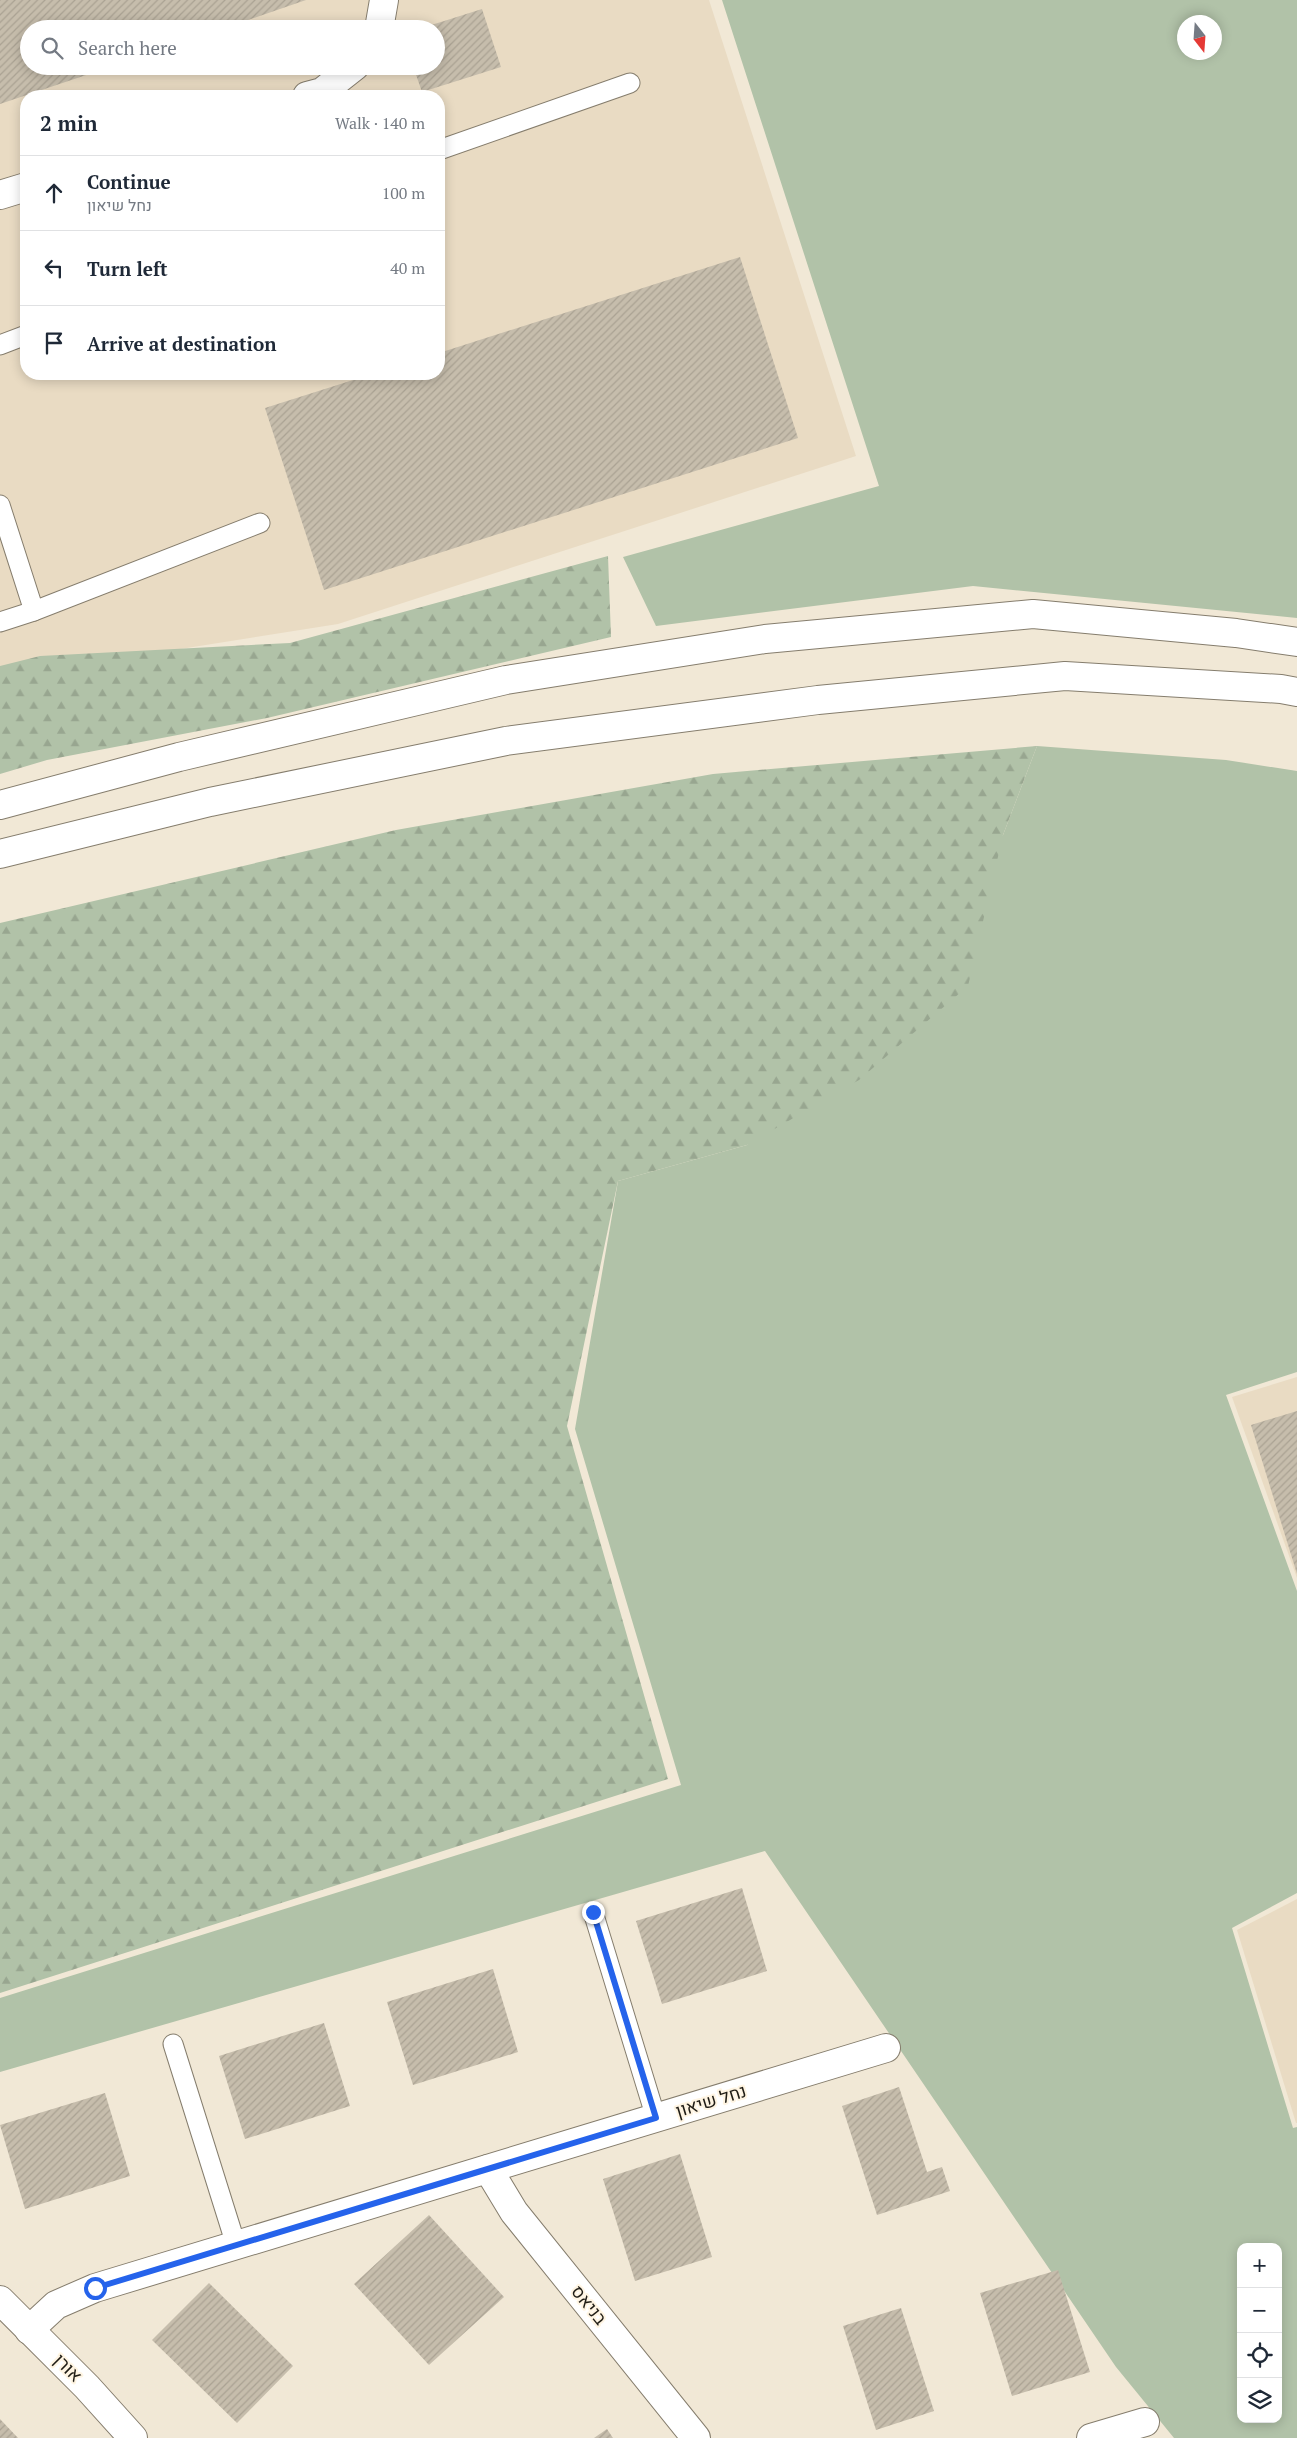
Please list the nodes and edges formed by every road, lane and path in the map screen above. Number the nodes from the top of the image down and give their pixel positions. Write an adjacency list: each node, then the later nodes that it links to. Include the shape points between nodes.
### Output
1 (384, 0): 2 (main road)
2 (381, 20)
3 (344, 75): 5 (main road)
4 (630, 83): 6 (lane)
5 (325, 90)
6 (445, 148)
7 (20, 189): 8 (main road)
8 (0, 195)
9 (20, 337): 10 (lane)
10 (0, 345)
11 (0, 505): 13 (lane)
12 (260, 523): 13 (lane)
13 (34, 611): 14 (lane)
14 (0, 622)
15 (1297, 642): 17 (main road, via 1236,633 1033,614 765,640 506,680 179,757)
16 (1297, 692): 18 (main road, via 1065,676 818,700 506,741 210,802)
17 (0, 805)
18 (0, 854)
19 (593, 1912): 22 (lane)
20 (173, 2044): 24 (lane)
21 (886, 2048): 22 (main road, נחל שיאון)
22 (656, 2118): 23 (main road, נחל שיאון)
23 (488, 2169): 24 (main road, נחל שיאון); 29 (main road, בניאס, via 514,2212)
24 (236, 2245): 26 (main road, נחל שיאון, via 95,2288 56,2305)
25 (0, 2300): 26 (main road, אורן)
26 (29, 2330): 28 (main road, אורן)
27 (1144, 2422): 30 (main road)
28 (133, 2438)
29 (696, 2438)
30 (1091, 2438)

